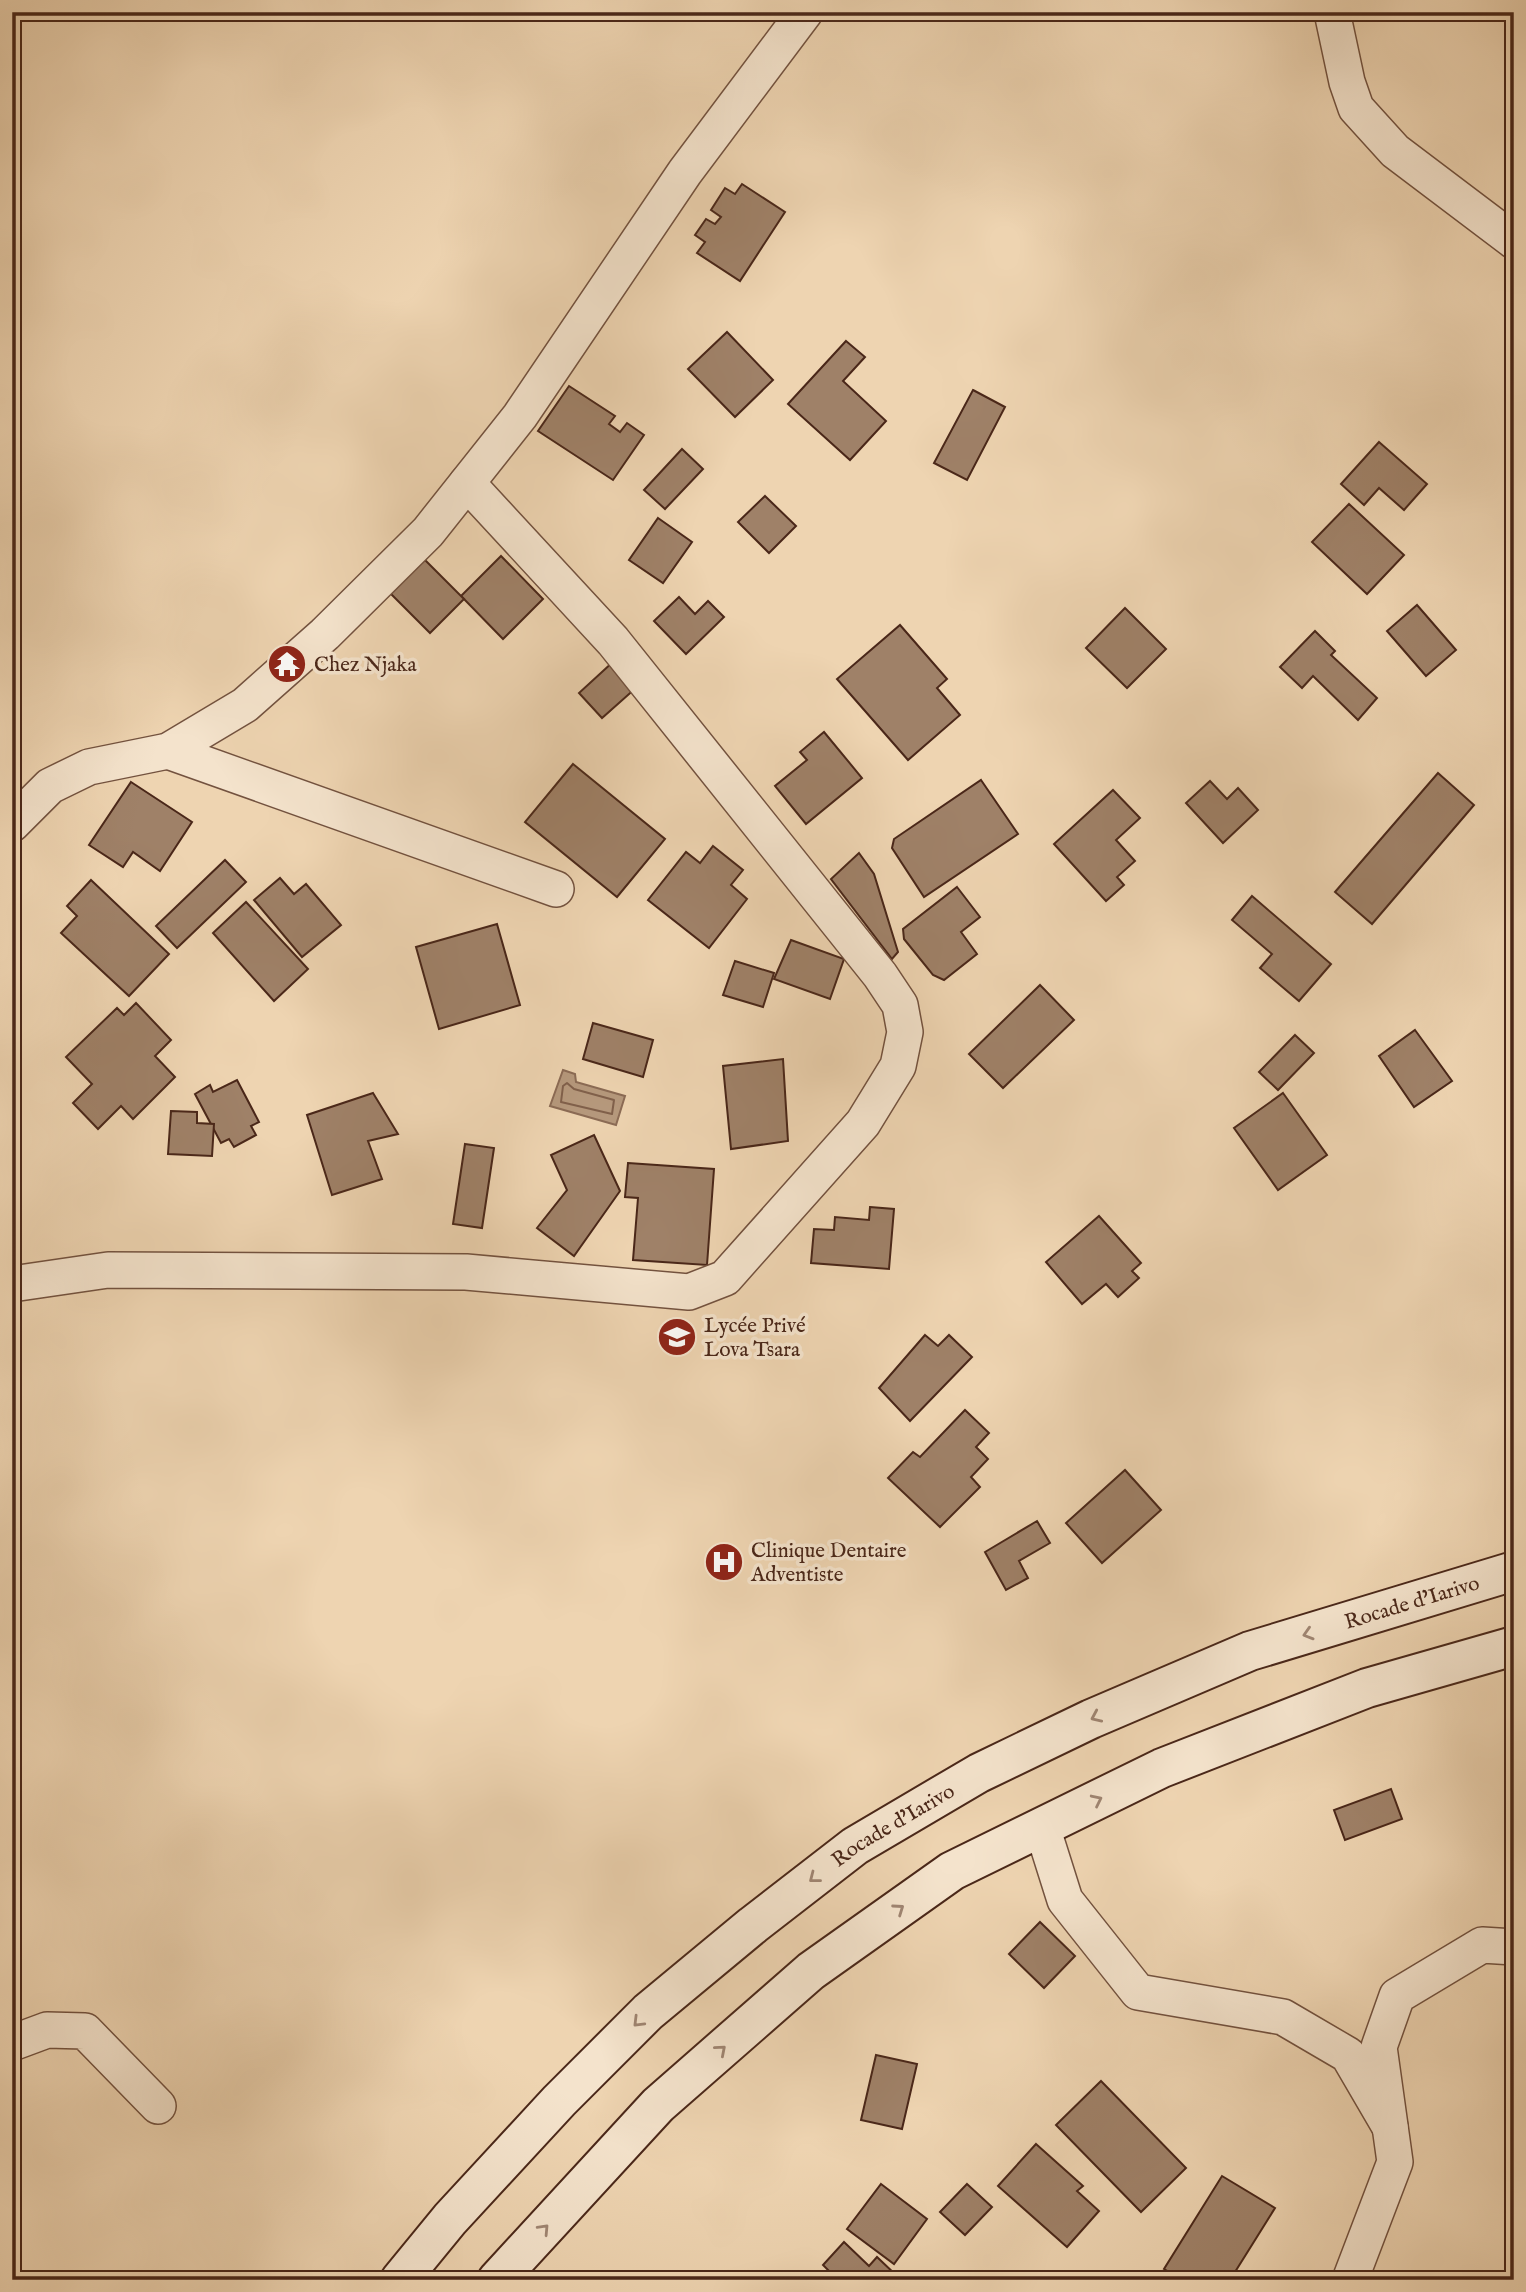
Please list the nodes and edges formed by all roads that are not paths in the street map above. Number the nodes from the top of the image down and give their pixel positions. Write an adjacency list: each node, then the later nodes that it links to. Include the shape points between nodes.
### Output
1 (805, 12): 4 (street, via 685,172 520,416)
2 (1332, 12): 3 (street, via 1356,108 1395,150)
3 (1514, 241)
4 (467, 483): 5 (street, via 428,531 326,634 245,705); 8 (street, via 613,641 880,975 900,1005 905,1032 898,1066 863,1123 725,1278 689,1292 466,1272 108,1270)
5 (168, 751): 6 (street, via 89,767 50,786); 7 (street)
6 (12, 824)
7 (556, 889)
8 (12, 1284)
9 (1514, 1571): 16 (main road, Rocade d'Iarivo, one-way to 16, via 1250,1651 979,1773 855,1846 648,2012 504,2160)
10 (1514, 1646): 11 (main road, one-way to 10, via 1162,1768 1367,1688)
11 (1042, 1827): 15 (street, via 1065,1900 1139,1992 1283,2017 1348,2055); 17 (main road, one-way to 11, via 658,2105 811,1971 952,1871)
12 (1514, 1947): 15 (street, via 1482,1945 1397,1996 1379,2047)
13 (12, 2043): 14 (street, via 47,2030 85,2031)
14 (158, 2106)
15 (1390, 2127): 18 (street, via 1395,2162)
16 (400, 2280)
17 (498, 2280)
18 (1350, 2280)

